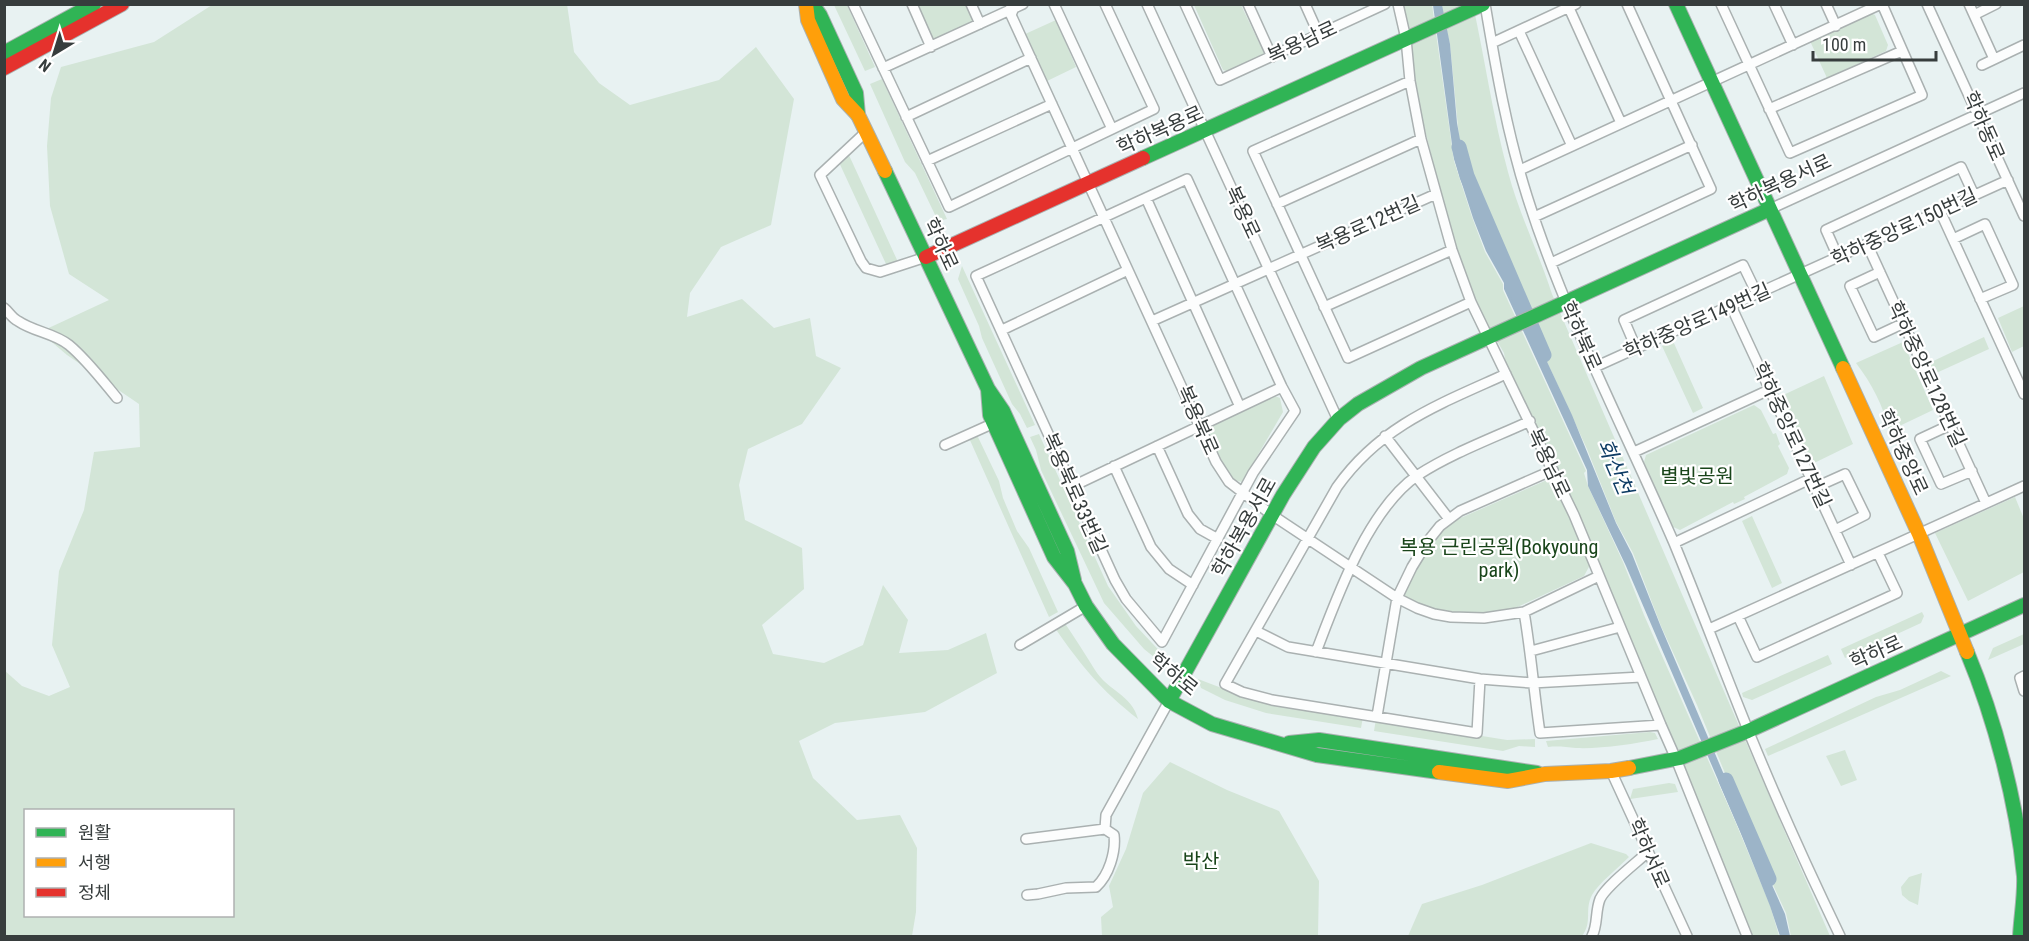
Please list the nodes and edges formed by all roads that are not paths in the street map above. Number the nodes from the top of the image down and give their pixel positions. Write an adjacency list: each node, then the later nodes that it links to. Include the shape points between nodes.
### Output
1 (94, 4): 40 (main road)
2 (122, 4): 46 (main road)
3 (806, 4): 55 (main road, 학하로, via 808,20 843,99)
4 (812, 4): 55 (main road, 학하로, via 856,93)
5 (853, 4): 47 (street)
6 (912, 4): 38 (street)
7 (971, 4): 30 (street)
8 (1023, 4): 28 (street)
9 (1054, 4): 58 (street)
10 (1105, 4): 58 (street, via 1154,109)
11 (1147, 4): 59 (street, 복용로)
12 (1185, 4): 41 (street, 복용남로, via 1220,80)
13 (1248, 4): 41 (street)
14 (1305, 4): 33 (street)
15 (1385, 4): 33 (street, 복용남로)
16 (1398, 4): 34 (street, 복용남로)
17 (1627, 4): 51 (street)
18 (1676, 4): 49 (main road, 학하중앙로)
19 (1721, 4): 44 (street)
20 (1774, 4): 36 (street)
21 (1826, 4): 31 (street)
22 (1882, 4): 31 (street); 39 (street)
23 (1928, 4): 54 (street, 학하동로)
24 (1969, 4): 29 (street)
25 (1996, 4): 29 (street)
26 (1482, 6): 34 (main road, 학하복용로); 35 (street, 학하북로)
27 (1573, 6): 32 (street); 57 (street)
28 (1012, 7): 30 (street); 42 (street, 복용북로, via 1011,15)
29 (1974, 15): 43 (street)
30 (980, 24): 38 (street)
31 (1836, 26): 36 (street)
32 (1520, 31): 35 (street); 63 (street)
33 (1319, 35): 41 (street, 복용남로)
34 (1408, 39): 48 (street, 복용남로); 59 (main road, 학하복용로)
35 (1492, 43): 66 (street, 학하북로)
36 (1793, 45): 44 (street)
37 (2025, 45): 43 (street)
38 (931, 47): 47 (street)
39 (1902, 51): 53 (street); 53 (street, via 1922,95 1790,153)
40 (4, 53)
41 (1272, 57)
42 (1031, 58): 52 (street, 복용북로); 56 (street)
43 (1994, 60): 45 (street)
44 (1749, 65): 49 (street); 53 (street)
45 (1982, 65)
46 (4, 68)
47 (883, 68): 56 (street)
48 (1410, 81): 61 (street, 복용남로); 72 (street, 복용로12번길, via 1253,151)
49 (1711, 82): 51 (street); 73 (main road, 학하중앙로)
50 (2025, 93): 54 (street, 학하복용서로)
51 (1671, 100): 57 (street); 62 (street)
52 (1052, 104): 64 (street, 복용북로); 65 (street)
53 (1769, 109)
54 (1978, 114): 67 (street, 학하동로); 73 (street, 학하복용서로)
55 (858, 116): 60 (main road, 학하로)
56 (906, 117): 65 (street)
57 (1622, 123): 63 (street)
58 (1112, 129): 64 (street)
59 (1205, 130): 68 (main road, 학하복용로); 85 (street, 복용로)
60 (866, 132): 82 (main road, 학하로); 82 (street, via 820,175 855,250 866,268 880,272)
61 (1421, 139): 69 (street, 복용남로); 72 (street)
62 (1692, 145): 77 (street); 84 (street, via 1711,189)
63 (1572, 146): 66 (street)
64 (1072, 147): 65 (street, via 949,207); 68 (street, 복용북로)
65 (927, 161)
66 (1520, 170): 77 (street, 학하북로)
67 (2008, 180): 70 (street, 학하중앙로150번길); 75 (street, 학하동로)
68 (1088, 183): 76 (street, 복용북로); 82 (main road, 학하복용로)
69 (1436, 194): 80 (street, 복용남로); 81 (street, 복용로12번길)
70 (1974, 195): 74 (street, 학하중앙로150번길); 83 (street, via 1961,167 1826,230)
71 (1146, 198): 76 (street); 89 (street, via 1187,179); 94 (street)
72 (1277, 204): 81 (street, 복용로12번길)
73 (1770, 209): 88 (main road, 학하중앙로); 93 (main road, 학하복용서로)
74 (1940, 211): 78 (street); 79 (street, 학하중앙로150번길)
75 (2025, 216)
76 (1104, 217): 86 (street, 복용북로); 100 (street, 복용북로33번길, via 976,276)
77 (1534, 217): 84 (street, 학하북로)
78 (1953, 239): 91 (street); 91 (street, via 1985,224 2013,285)
79 (1867, 244): 83 (street, 학하중앙로150번길); 87 (street, 학하중앙로128번길)
80 (1452, 250): 92 (street, 복용남로); 96 (street)
81 (1300, 255): 85 (street, 복용로12번길); 96 (street, 복용로12번길)
82 (926, 257): 107 (main road, 학하로)
83 (1839, 257): 88 (street, 학하중앙로150번길)
84 (1551, 262): 93 (street, 학하북로)
85 (1269, 269): 89 (street, 복용로12번길); 112 (street, 복용로)
86 (1128, 270): 98 (street, 복용북로); 100 (street)
87 (1880, 272): 99 (street, 학하중앙로128번길); 99 (street, via 1850,286 1854,296 1874,337)
88 (1800, 275): 90 (street, 학하중앙로149번길); 133 (main road, 학하중앙로)
89 (1235, 284): 94 (street, 복용로12번길); 106 (street)
90 (1757, 294): 95 (street, 학하중앙로149번길); 102 (street, via 1743,264 1624,320)
91 (1980, 299): 105 (street)
92 (1471, 302): 96 (street, 복용로12번길, via 1348,358); 101 (street, 복용남로)
93 (1566, 302): 101 (main road, 학하복용서로); 103 (street, 학하북로)
94 (1193, 303): 98 (street, 복용로12번길); 111 (street)
95 (1731, 306): 102 (street, 학하중앙로149번길); 108 (street, 학하중앙로127번길)
96 (1324, 307)
97 (4, 308): 110 (street, via 14,320 69,345)
98 (1152, 321): 116 (street, 복용북로)
99 (1904, 323): 115 (street, 학하중앙로128번길)
100 (1002, 330): 127 (street, 복용북로33번길)
101 (1491, 336): 104 (street, 복용남로); 112 (main road, 학하복용서로, via 1380,389)
102 (1636, 348): 103 (street, 학하중앙로149번길)
103 (1594, 367): 120 (street, 학하북로)
104 (1506, 374): 113 (street, 복용남로); 117 (street, via 1436,406)
105 (2021, 376): 109 (street)
106 (1282, 387): 111 (street); 128 (street, 복용북로33번길, via 1295,411)
107 (988, 389): 114 (main road, 학하로); 141 (main road, 학하로, via 1003,411 1067,551)
108 (1771, 389): 120 (street); 125 (street, 학하중앙로127번길)
109 (2025, 394)
110 (117, 398)
111 (1240, 407): 116 (street)
112 (1338, 420): 130 (main road, 학하복용서로, via 1305,462)
113 (1530, 421): 122 (street, 복용남로); 124 (street)
114 (994, 423): 118 (street); 141 (main road, 학하로, via 1053,557)
115 (1950, 425): 123 (street, 학하중앙로128번길); 123 (street, via 1920,439 1941,484)
116 (1201, 426): 119 (street); 128 (street, 복용북로, via 1221,470)
117 (1385, 436): 124 (street); 135 (street, via 1349,469)
118 (945, 445)
119 (1157, 446): 121 (street); 134 (street, via 1188,514 1200,530)
120 (1634, 452): 136 (street, 학하북로)
121 (1114, 466): 127 (street); 142 (street, via 1151,547 1169,569)
122 (1553, 470): 131 (street); 140 (street, 복용남로)
123 (1972, 471): 129 (street, 학하중앙로128번길)
124 (1416, 476): 131 (street); 139 (street, via 1385,509)
125 (1814, 483): 132 (street, 학하중앙로127번길); 132 (street, via 1845,474 1865,515); 136 (street)
126 (2025, 486): 129 (street)
127 (1071, 487): 142 (street, 복용북로33번길, via 1126,599 1162,642)
128 (1243, 493): 130 (street, 복용북로); 134 (street, 복용북로33번길)
129 (1986, 503): 133 (street)
130 (1272, 516): 135 (street, 복용북로); 161 (main road, 학하복용서로)
131 (1449, 519): 143 (street, via 1428,541)
132 (1835, 530): 138 (street, 학하중앙로127번길)
133 (1919, 534): 137 (street); 151 (main road, 학하중앙로)
134 (1218, 539): 142 (street, 복용북로33번길)
135 (1307, 540): 139 (street, 복용북로); 150 (street)
136 (1674, 543): 149 (street, 학하북로)
137 (1878, 553): 138 (street); 147 (street, via 1897,593 1757,657)
138 (1851, 565): 147 (street)
139 (1351, 568): 143 (street, 복용북로); 154 (street)
140 (1599, 576): 146 (street, 복용북로); 148 (street, 복용남로)
141 (1075, 585): 145 (main road, 학하로)
142 (1193, 585)
143 (1397, 598): 146 (street, 복용북로, via 1450,617 1484,618); 155 (street)
144 (2025, 605): 151 (main road, 학하로)
145 (1086, 606): 152 (street); 161 (main road, 학하로, via 1113,644)
146 (1524, 612): 153 (street)
147 (1738, 616): 149 (street)
148 (1620, 627): 153 (street); 157 (street, 복용남로)
149 (1709, 629): 164 (street, 학하북로)
150 (1256, 631): 154 (street, via 1288,647); 162 (street, via 1225,684 1272,700)
151 (1961, 635): 164 (main road, 학하로); 170 (main road, 학하중앙로, via 1997,741 2014,811)
152 (1020, 645)
153 (1531, 651): 159 (street)
154 (1316, 652): 155 (street)
155 (1386, 664): 158 (street); 162 (street)
156 (2025, 676): 160 (street, via 2020,678)
157 (1641, 677): 159 (street); 163 (street, 복용남로)
158 (1480, 679): 159 (street); 162 (street, via 1477,732)
159 (1532, 683): 163 (street, via 1540,733)
160 (2025, 691)
161 (1169, 701): 166 (main road, 학하로, via 1212,724 1284,744 1319,740 1545,774); 167 (street, 학하복용서로, via 1106,814)
162 (1377, 716)
163 (1661, 725): 165 (street, 복용남로)
164 (1745, 732): 165 (main road, 학하로); 175 (street, 학하북로)
165 (1678, 758): 166 (main road, 학하로); 174 (street, 복용남로)
166 (1611, 771): 169 (street, 학하서로)
167 (1105, 829): 168 (street); 171 (street, via 1114,835 1115,844 1105,876 1096,886)
168 (1026, 839)
169 (1648, 852): 172 (street, via 1601,896); 173 (street, 학하서로)
170 (2024, 878): 176 (main road, 학하중앙로)
171 (1027, 895)
172 (1592, 936)
173 (1687, 936)
174 (1748, 936)
175 (1840, 936)
176 (2020, 936)

